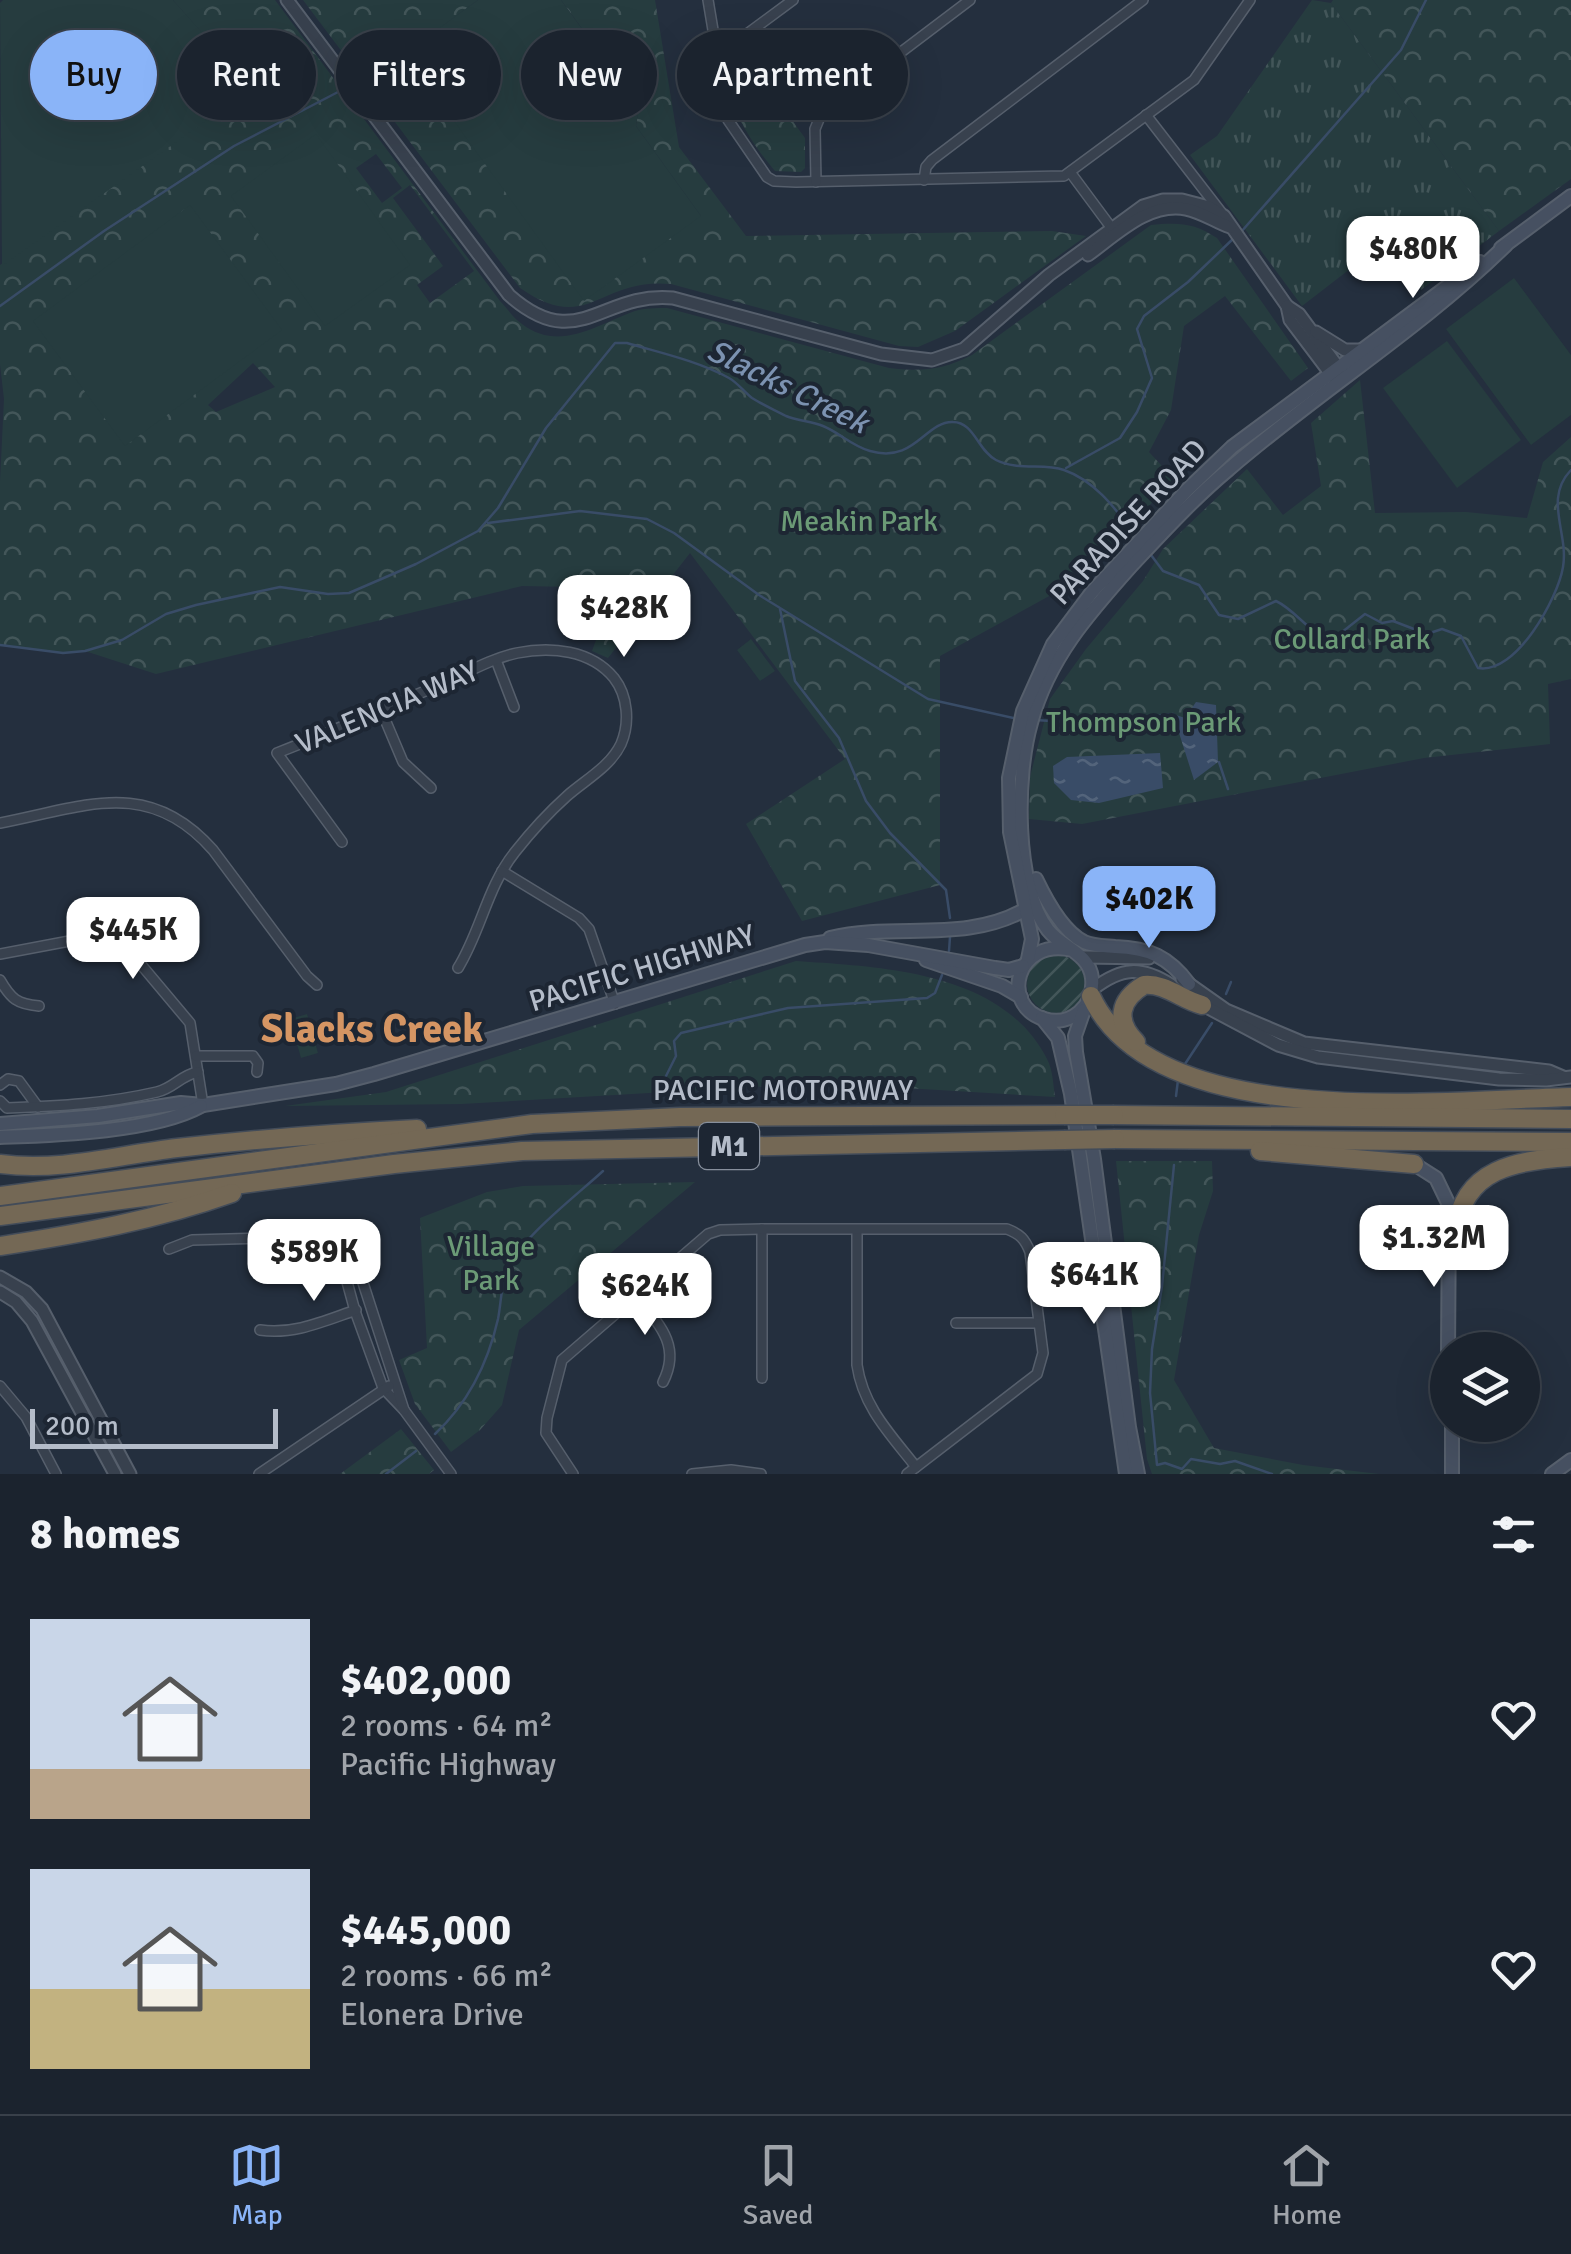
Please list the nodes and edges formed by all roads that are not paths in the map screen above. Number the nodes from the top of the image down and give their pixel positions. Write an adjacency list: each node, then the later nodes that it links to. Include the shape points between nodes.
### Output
1 (288, 0): 16 (street, via 510,295 546,320 564,323 634,299 672,298 881,354 932,360 964,349)
2 (708, 0): 7 (street)
3 (793, 0): 8 (street)
4 (970, 0): 13 (street, via 822,112 815,129)
5 (1144, 0): 12 (street, via 932,160)
6 (1250, 0): 9 (street, via 1199,74)
7 (713, 30)
8 (752, 30)
9 (1146, 116): 11 (street); 15 (street)
10 (730, 120): 13 (street, via 767,177)
11 (1070, 172): 12 (street, via 1053,178); 16 (street)
12 (924, 180): 13 (street)
13 (816, 182)
14 (1571, 196): 17 (main road, PARADISE ROAD)
15 (1227, 222): 16 (street, via 1201,204 1172,200 1143,206); 18 (street)
16 (1114, 231)
17 (1506, 245): 20 (main road, PARADISE ROAD); 21 (main road, PARADISE ROAD, via 1446,301)
18 (1286, 306): 19 (street); 21 (street, via 1290,320)
19 (1308, 326): 20 (street, via 1345,350); 21 (street)
20 (1361, 350): 21 (main road, PARADISE ROAD)
21 (1336, 374): 25 (main road, PARADISE ROAD, via 1153,534 1071,616 1052,644)
22 (496, 660): 23 (street); 24 (street, VALENCIA WAY); 30 (street, VALENCIA WAY, via 533,651 581,654 601,663 620,686 627,716 612,758 556,807)
23 (514, 707)
24 (380, 710): 26 (street, via 403,762); 28 (street, VALENCIA WAY, via 277,753)
25 (1018, 752): 29 (main road, PARADISE ROAD); 31 (main road, PARADISE ROAD, via 1009,822)
26 (430, 788)
27 (0, 823): 39 (street, via 131,801 156,806 197,832)
28 (342, 842)
29 (1025, 860): 34 (main road, PARADISE ROAD, via 1044,925); 40 (main road, via 1075,936 1096,946 1153,952)
30 (502, 871): 37 (street, VALENCIA WAY); 43 (street, via 589,929)
31 (1026, 908): 32 (main road, via 972,928 859,932); 36 (main road, PARADISE ROAD, via 1032,939)
32 (825, 942): 35 (main road, PACIFIC HIGHWAY); 43 (main road, PACIFIC HIGHWAY)
33 (0, 954): 47 (street, via 96,936 122,942 186,1014)
34 (1077, 954): 36 (main road, via 1056,946); 40 (street, via 1149,958); 42 (main road, via 1092,972)
35 (922, 956): 36 (main road, PACIFIC HIGHWAY, via 1010,970); 41 (main road, PACIFIC HIGHWAY)
36 (1026, 962): 41 (main road)
37 (458, 968)
38 (0, 980): 45 (street, via 12,1000)
39 (317, 984)
40 (1189, 984): 51 (street, via 1226,1010 1304,1043)
41 (1021, 997): 46 (main road)
42 (1090, 998): 44 (street, via 1122,971 1137,970); 46 (main road, via 1072,1017); 48 (highway, via 1116,1034); 105 (main road, via 1079,1019 1076,1052)
43 (614, 1004): 55 (main road, PACIFIC HIGHWAY, via 336,1084)
44 (1202, 1005): 48 (highway, via 1154,984 1131,994 1122,1021); 51 (street, via 1278,1045 1318,1057 1499,1078)
45 (39, 1006)
46 (1042, 1018): 104 (main road, via 1058,1038 1074,1110)
47 (196, 1056): 49 (street); 50 (street, via 253,1056)
48 (1153, 1060): 53 (highway, via 1190,1078 1260,1095 1377,1101)
49 (198, 1072): 55 (street); 56 (street, via 162,1091)
50 (257, 1072)
51 (1567, 1077)
52 (0, 1085): 56 (street, via 19,1081)
53 (1571, 1097)
54 (0, 1101): 56 (street, via 8,1108)
55 (203, 1105): 58 (main road, PACIFIC HIGHWAY); 60 (main road, PACIFIC HIGHWAY, via 183,1116 106,1129)
56 (38, 1107)
57 (1571, 1119): 59 (highway, PACIFIC MOTORWAY / M1, bridge, via 1064,1115)
58 (0, 1124)
59 (532, 1124): 64 (highway, via 176,1148 68,1165); 67 (highway, PACIFIC MOTORWAY / M1)
60 (0, 1138)
61 (1115, 1139): 62 (highway, PACIFIC MOTORWAY / M1); 65 (highway); 66 (highway, PACIFIC MOTORWAY / M1, bridge, via 522,1151)
62 (1571, 1142)
63 (1571, 1158): 71 (highway, via 1494,1172 1466,1199)
64 (0, 1164)
65 (1414, 1164): 83 (main road, via 1436,1178 1449,1206)
66 (270, 1180): 68 (highway, PACIFIC MOTORWAY / M1); 73 (highway, via 188,1208)
67 (0, 1196)
68 (0, 1216)
69 (762, 1229): 70 (street); 77 (street, via 708,1234); 85 (street)
70 (857, 1230): 81 (street, via 1018,1234 1030,1252); 93 (street, via 860,1384)
71 (1456, 1232): 84 (main road)
72 (329, 1234): 74 (street, via 192,1240); 78 (street, via 349,1234); 79 (street)
73 (0, 1246)
74 (169, 1249)
75 (0, 1277): 97 (street, via 42,1309)
76 (0, 1292): 96 (street, via 32,1321)
77 (635, 1296): 86 (street, via 671,1344); 100 (street, via 562,1360 546,1433)
78 (368, 1307): 79 (street); 87 (street)
79 (355, 1311): 82 (street, via 299,1330); 89 (street)
80 (956, 1324): 81 (street)
81 (1039, 1324): 93 (street, via 1043,1354 1037,1374)
82 (260, 1330)
83 (1448, 1332)
84 (1454, 1332)
85 (762, 1378)
86 (664, 1382)
87 (396, 1384): 89 (street); 90 (street)
88 (0, 1386): 95 (street, via 26,1417)
89 (383, 1388): 90 (street); 98 (street)
90 (404, 1410): 99 (street)
91 (1452, 1442): 106 (main road)
92 (1571, 1460): 107 (main road)
93 (916, 1467): 103 (street)
94 (1571, 1470): 108 (main road)
95 (56, 1474)
96 (115, 1474)
97 (130, 1474)
98 (259, 1474)
99 (451, 1474)
100 (573, 1474)
101 (692, 1474): 102 (street)
102 (762, 1474)
103 (906, 1474)
104 (1126, 1474)
105 (1138, 1474)
106 (1452, 1474)
107 (1552, 1474)
108 (1565, 1474)

